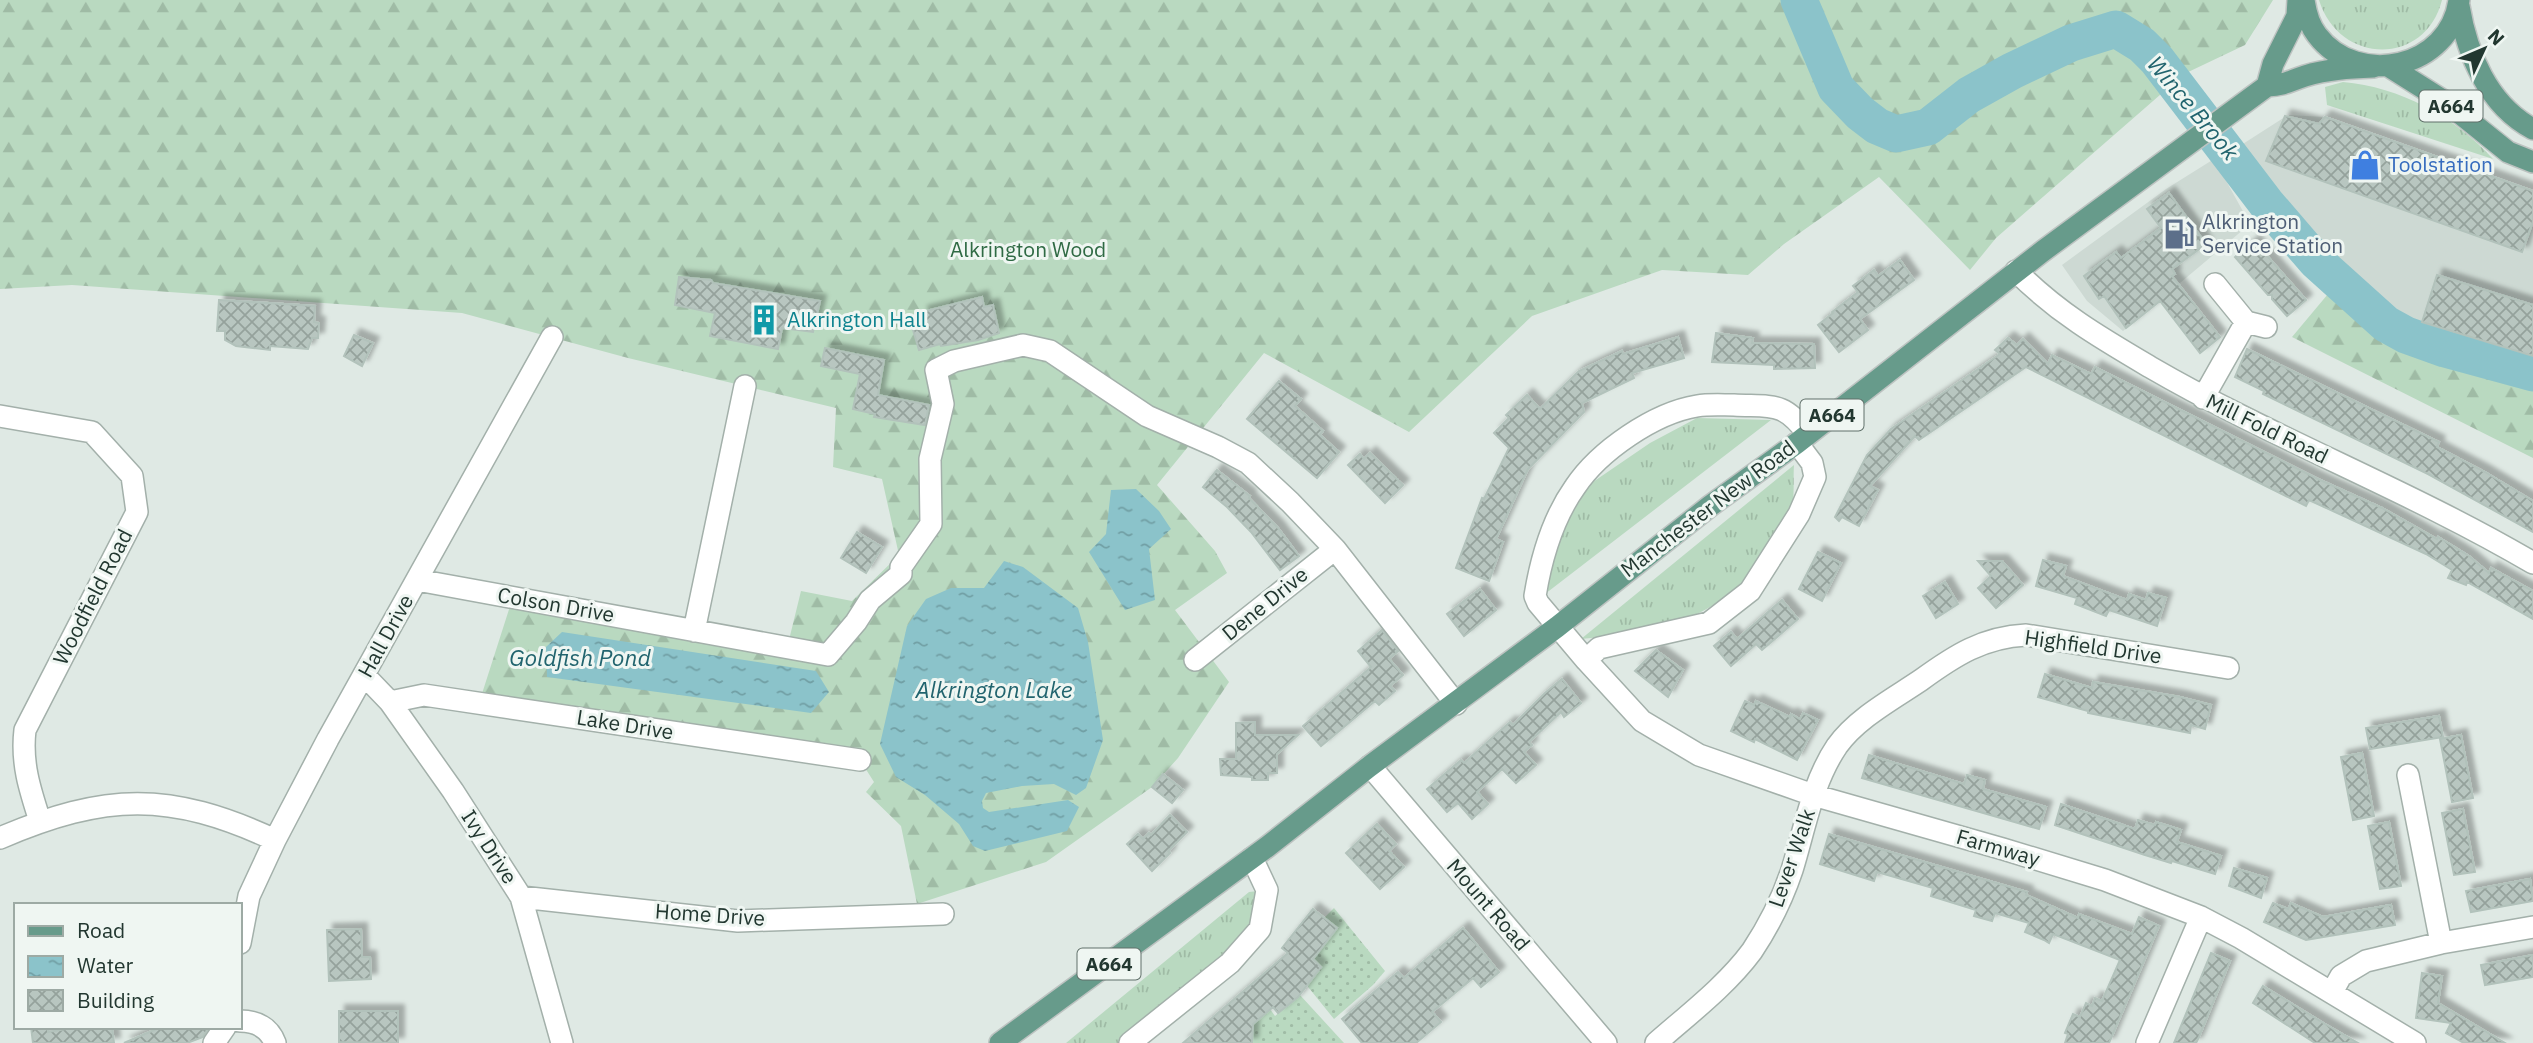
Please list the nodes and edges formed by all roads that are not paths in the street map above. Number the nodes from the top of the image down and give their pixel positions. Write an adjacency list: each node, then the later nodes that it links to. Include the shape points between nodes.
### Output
1 (2298, 0): 5 (main road, via 2297,16)
2 (2304, 0): 4 (main road, A664, via 2316,35 2328,47 2348,60)
3 (2459, 3): 4 (main road, A664, via 2448,31 2436,45 2407,63); 6 (main road, A664, via 2463,33 2480,74 2502,104)
4 (2382, 67): 5 (main road, Manchester New Road / A664, via 2326,71 2286,85); 7 (main road, A664, via 2447,103 2508,152)
5 (2267, 86): 8 (main road, Manchester New Road / A664)
6 (2533, 129)
7 (2533, 162)
8 (2016, 271): 12 (street, Mill Fold Road, via 2084,328); 14 (main road, Manchester New Road / A664)
9 (2216, 284): 12 (street, via 2256,324)
10 (552, 337): 17 (street, Hall Drive)
11 (745, 386): 19 (street)
12 (2203, 398): 16 (street, Mill Fold Road, via 2473,528)
13 (0, 416): 30 (street, Woodfield Road, via 92,432 132,476 137,512 25,730 25,773)
14 (1802, 438): 18 (main road, Manchester New Road / A664); 18 (street, Farmway, via 1795,417 1779,408 1698,406 1672,412 1614,447 1576,485 1548,545 1535,596); 21 (street, Farmway, via 1815,477 1799,514 1750,591 1709,623 1599,648)
15 (1335, 549): 19 (street, Colson Drive, via 1248,463 1147,416 1051,351 1023,345 954,361 936,370 943,404 929,459 931,524 901,567 901,574 870,600 828,655); 20 (street, Dene Drive); 25 (street)
16 (2533, 563)
17 (417, 580): 19 (street, Colson Drive); 23 (street, Hall Drive)
18 (1557, 627): 21 (street, Farmway); 25 (main road, Manchester New Road)
19 (694, 631)
20 (1195, 660)
21 (1586, 660): 29 (street, Farmway, via 1642,721 1699,755)
22 (2228, 668): 29 (street, Highfield Drive, via 2026,635 1987,642 1961,652 1849,732)
23 (365, 676): 24 (street, Ivy Drive); 32 (street, Hall Drive)
24 (390, 702): 26 (street, Lake Drive, via 424,695); 34 (street, Ivy Drive)
25 (1456, 704): 27 (main road, Manchester New Road / A664)
26 (860, 760)
27 (1370, 766): 33 (main road, Manchester New Road / A664); 46 (street, Mount Road)
28 (2408, 775): 39 (street)
29 (1813, 795): 36 (street, Farmway, via 2105,880); 47 (street, Lever Walk, via 1791,873 1751,951 1714,992)
30 (40, 821): 31 (street); 32 (street, via 128,802 170,805 241,824)
31 (0, 838)
32 (275, 840): 38 (street, Hall Drive, via 249,896)
33 (1252, 858): 44 (main road, A664); 45 (street, via 1267,890 1260,929 1230,963)
34 (521, 897): 35 (street, Home Drive, via 738,921); 43 (street, Ivy Drive)
35 (943, 914)
36 (2201, 917): 40 (street, Farmway); 48 (street)
37 (2533, 927): 39 (street)
38 (242, 933)
39 (2441, 943): 40 (street, via 2366,961 2341,976)
40 (2332, 992): 49 (street, Farmway)
41 (242, 1021): 42 (street, via 258,1024)
42 (275, 1043)
43 (562, 1043)
44 (1000, 1043)
45 (1130, 1043)
46 (1606, 1043)
47 (1656, 1043)
48 (2147, 1043)
49 (2415, 1043)

